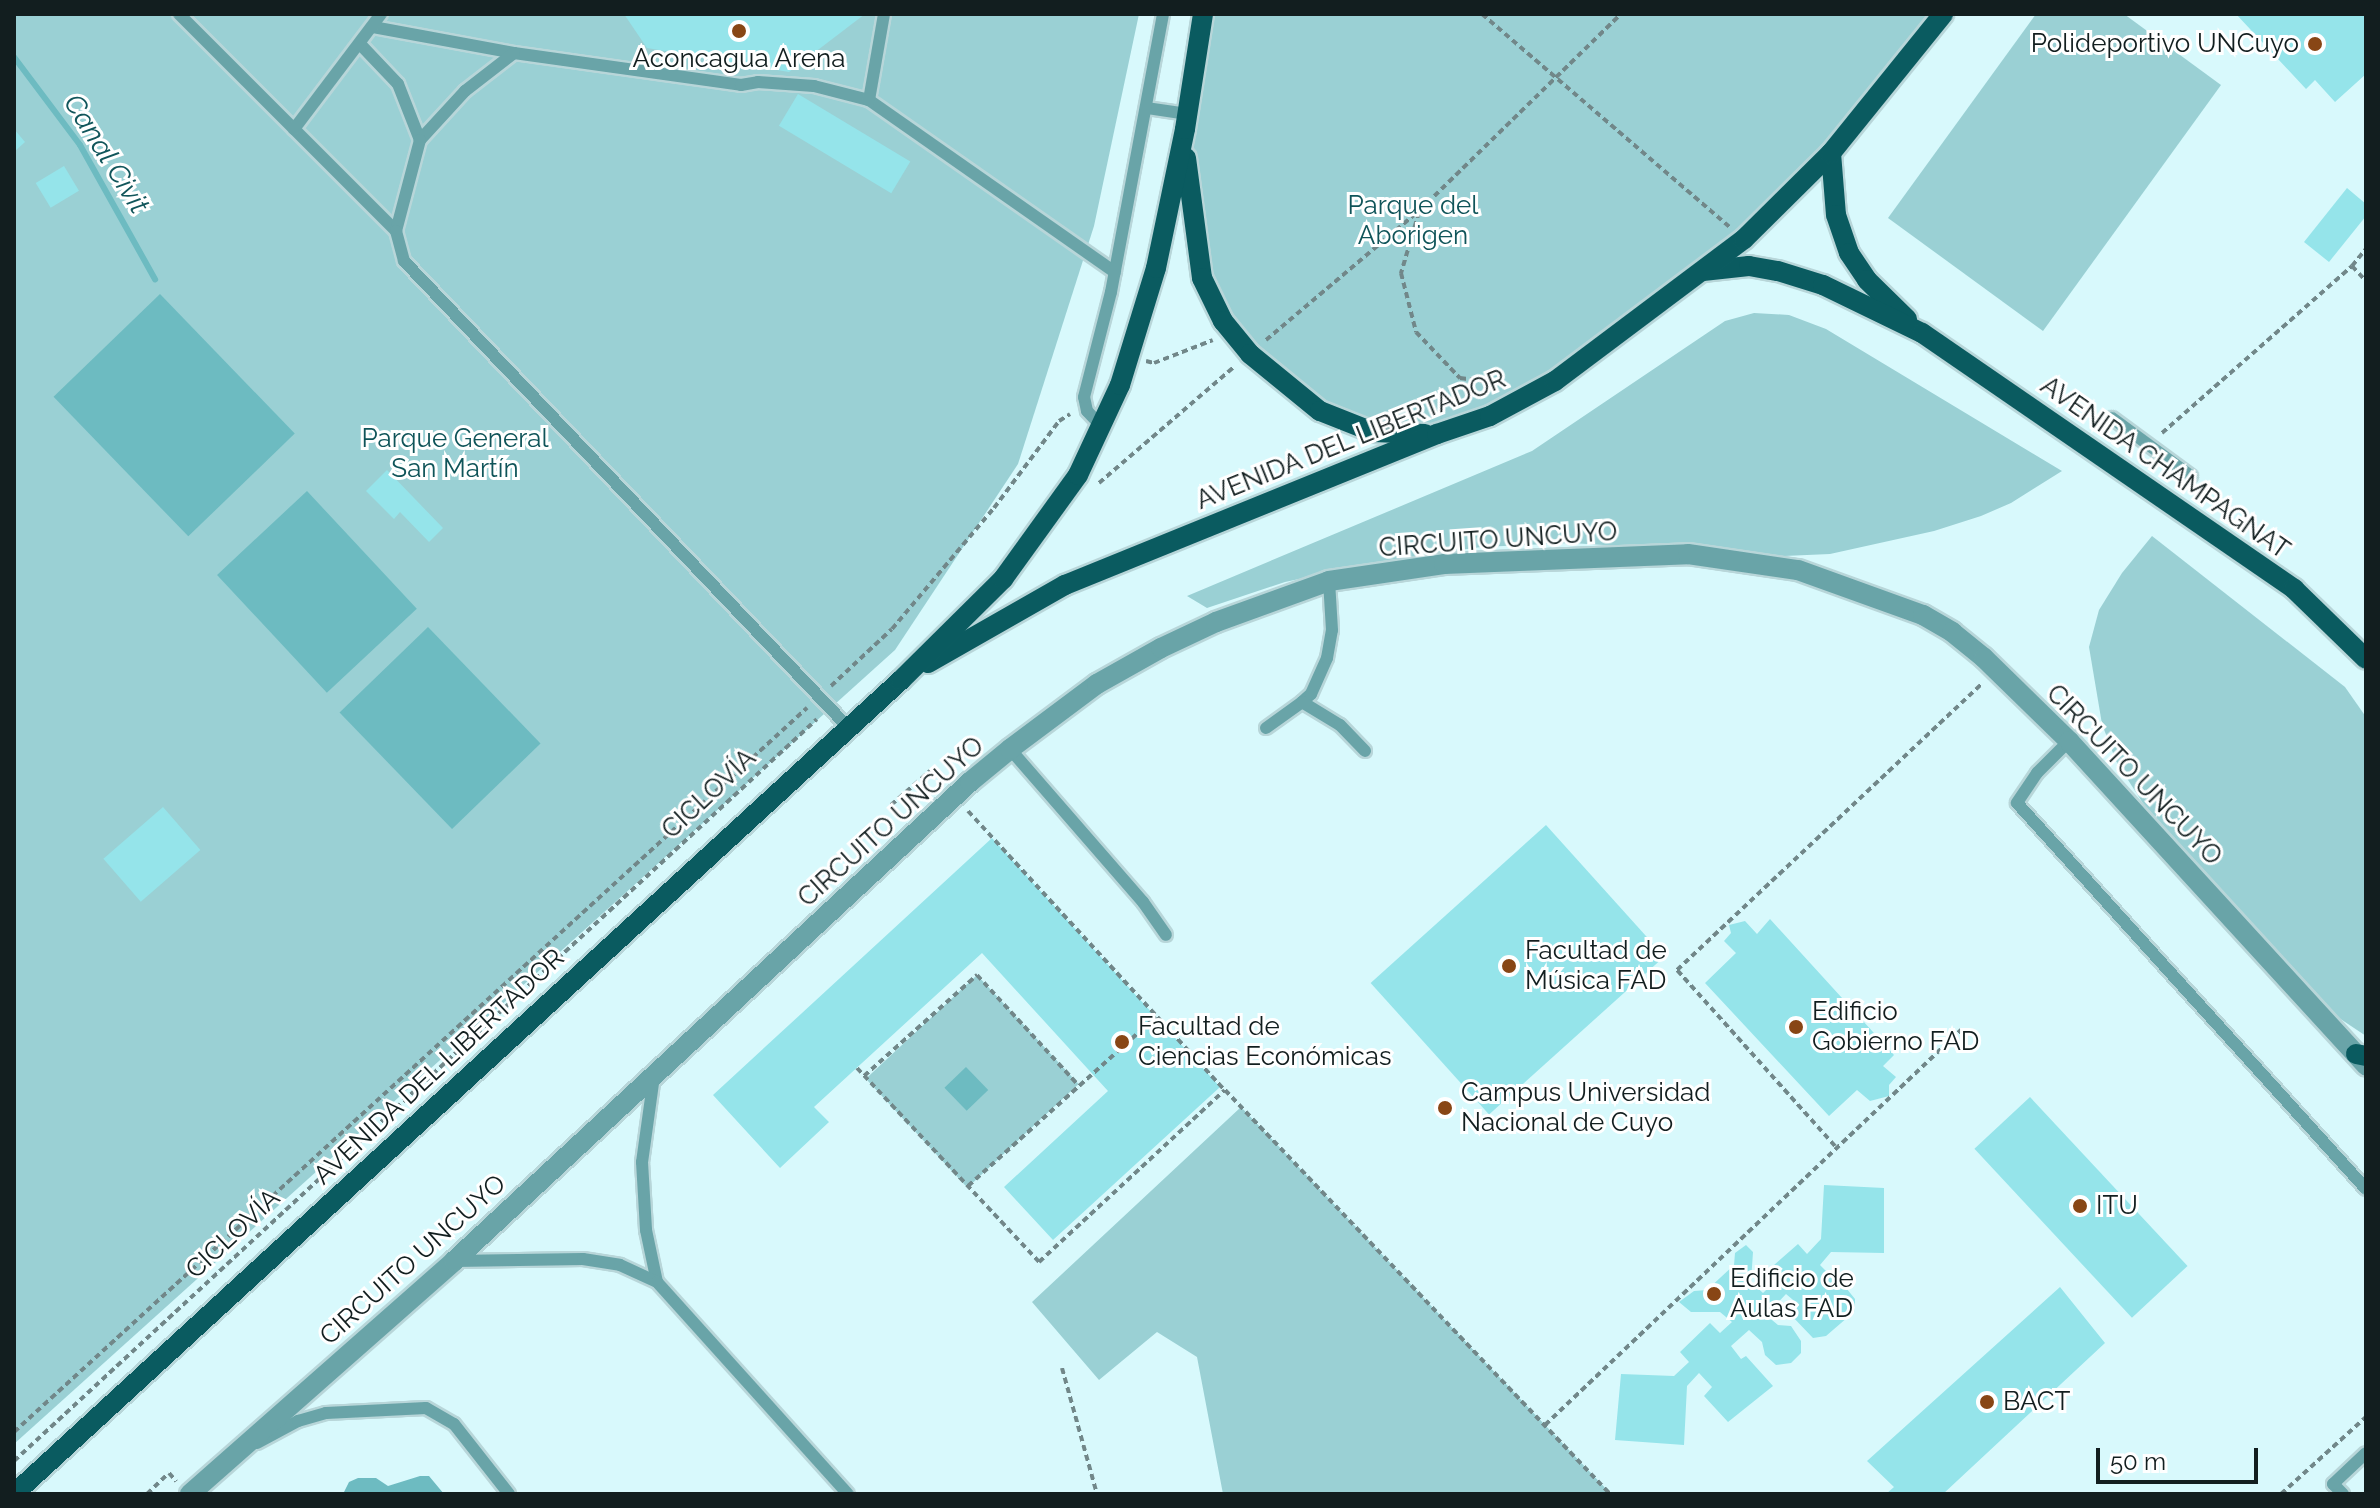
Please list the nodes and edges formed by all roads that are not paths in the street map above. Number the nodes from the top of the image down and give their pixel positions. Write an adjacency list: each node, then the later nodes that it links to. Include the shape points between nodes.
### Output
1 (179, 14): 13 (lane)
2 (381, 14): 7 (lane)
3 (884, 14): 10 (lane)
4 (1163, 14): 11 (lane)
5 (1203, 14): 12 (main road, AVENIDA DEL LIBERTADOR)
6 (1943, 14): 15 (main road, AVENIDA DEL LIBERTADOR)
7 (373, 27): 8 (lane); 9 (lane)
8 (360, 44): 13 (lane); 14 (lane, via 398,84)
9 (514, 53): 10 (lane, via 741,85 814,86); 14 (lane, via 465,91)
10 (869, 100): 18 (lane)
11 (1147, 108): 12 (lane); 18 (lane)
12 (1186, 121): 21 (main road, AVENIDA DEL LIBERTADOR, via 1156,268); 22 (main road, via 1188,186 1202,278 1223,321 1296,395 1348,423 1373,432)
13 (294, 129): 16 (lane)
14 (420, 140): 16 (lane)
15 (1831, 153): 17 (main road, AVENIDA DEL LIBERTADOR, via 1744,239); 19 (main road, AVENIDA CHAMPAGNAT, via 1836,215 1849,253 1867,280)
16 (396, 231): 28 (lane, via 404,261)
17 (1703, 271): 19 (main road, AVENIDA CHAMPAGNAT, via 1749,266 1778,271 1823,285); 22 (main road, AVENIDA DEL LIBERTADOR, via 1555,381 1490,416)
18 (1115, 272): 21 (lane, via 1084,404)
19 (1922, 333): 25 (main road, AVENIDA CHAMPAGNAT, via 2294,589)
20 (2112, 418): 23 (lane)
21 (1102, 427): 26 (main road, AVENIDA DEL LIBERTADOR, via 1078,475 1012,568)
22 (1437, 434): 26 (main road, AVENIDA DEL LIBERTADOR, via 1065,585)
23 (2191, 476)
24 (1329, 581): 27 (lane, via 1332,630 1327,658); 30 (street, CIRCUITO UNCUYO, via 1444,564 1688,554 1798,570 1867,592 1952,632); 31 (street, CIRCUITO UNCUYO, via 1161,648 1097,684)
25 (2366, 659)
26 (901, 680): 28 (main road, AVENIDA DEL LIBERTADOR)
27 (1302, 702): 29 (lane); 32 (lane, via 1340,725)
28 (847, 726): 42 (main road, AVENIDA DEL LIBERTADOR)
29 (1266, 728)
30 (2069, 741): 34 (street, CIRCUITO UNCUYO); 36 (lane, via 2017,803)
31 (1010, 749): 33 (lane); 35 (street, CIRCUITO UNCUYO)
32 (1365, 751)
33 (1166, 935)
34 (2363, 1058)
35 (654, 1075): 37 (street, CIRCUITO UNCUYO); 38 (lane, via 642,1192)
36 (2366, 1189)
37 (454, 1261): 38 (lane, via 583,1259 620,1265); 40 (street, CIRCUITO UNCUYO)
38 (657, 1282): 44 (lane)
39 (2366, 1453): 45 (lane, via 2333,1484)
40 (229, 1458): 41 (street, CIRCUITO UNCUYO); 43 (lane, via 298,1421 326,1413 426,1408 454,1424)
41 (184, 1488)
42 (14, 1494)
43 (509, 1494)
44 (848, 1494)
45 (2343, 1494)

